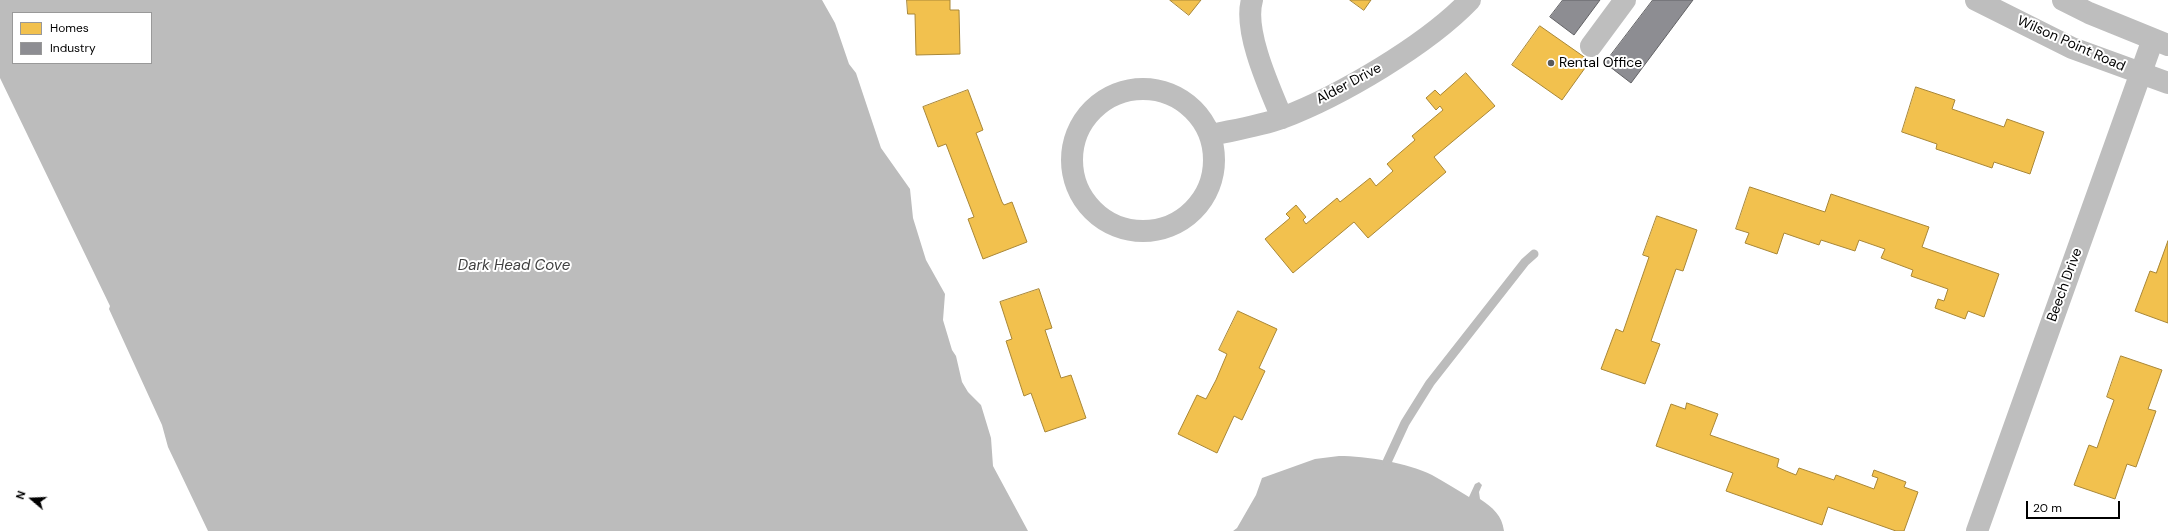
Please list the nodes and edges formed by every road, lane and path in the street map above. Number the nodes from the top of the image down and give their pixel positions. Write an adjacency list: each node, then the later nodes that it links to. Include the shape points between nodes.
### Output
1 (1252, 0): 10 (street, via 1251,28 1258,57)
2 (1470, 0): 10 (street, Alder Drive, via 1440,27 1400,56 1332,94)
3 (1625, 0): 7 (street)
4 (1976, 0): 8 (street, Wilson Point Road, via 2072,48)
5 (2063, 0): 6 (street)
6 (2160, 42): 8 (street, Beech Drive)
7 (1591, 46)
8 (2141, 74): 9 (street, Wilson Point Road); 12 (street, Beech Drive)
9 (2168, 83)
10 (1282, 118): 11 (street, Alder Drive)
11 (1211, 135): 11 (street, via 1200,116 1183,100 1163,91 1140,88 1118,93 1098,104 1083,121 1074,141 1072,164 1077,188 1090,209 1110,224 1133,232 1158,231 1181,222 1199,206 1211,184 1216,160)
12 (1977, 531)

